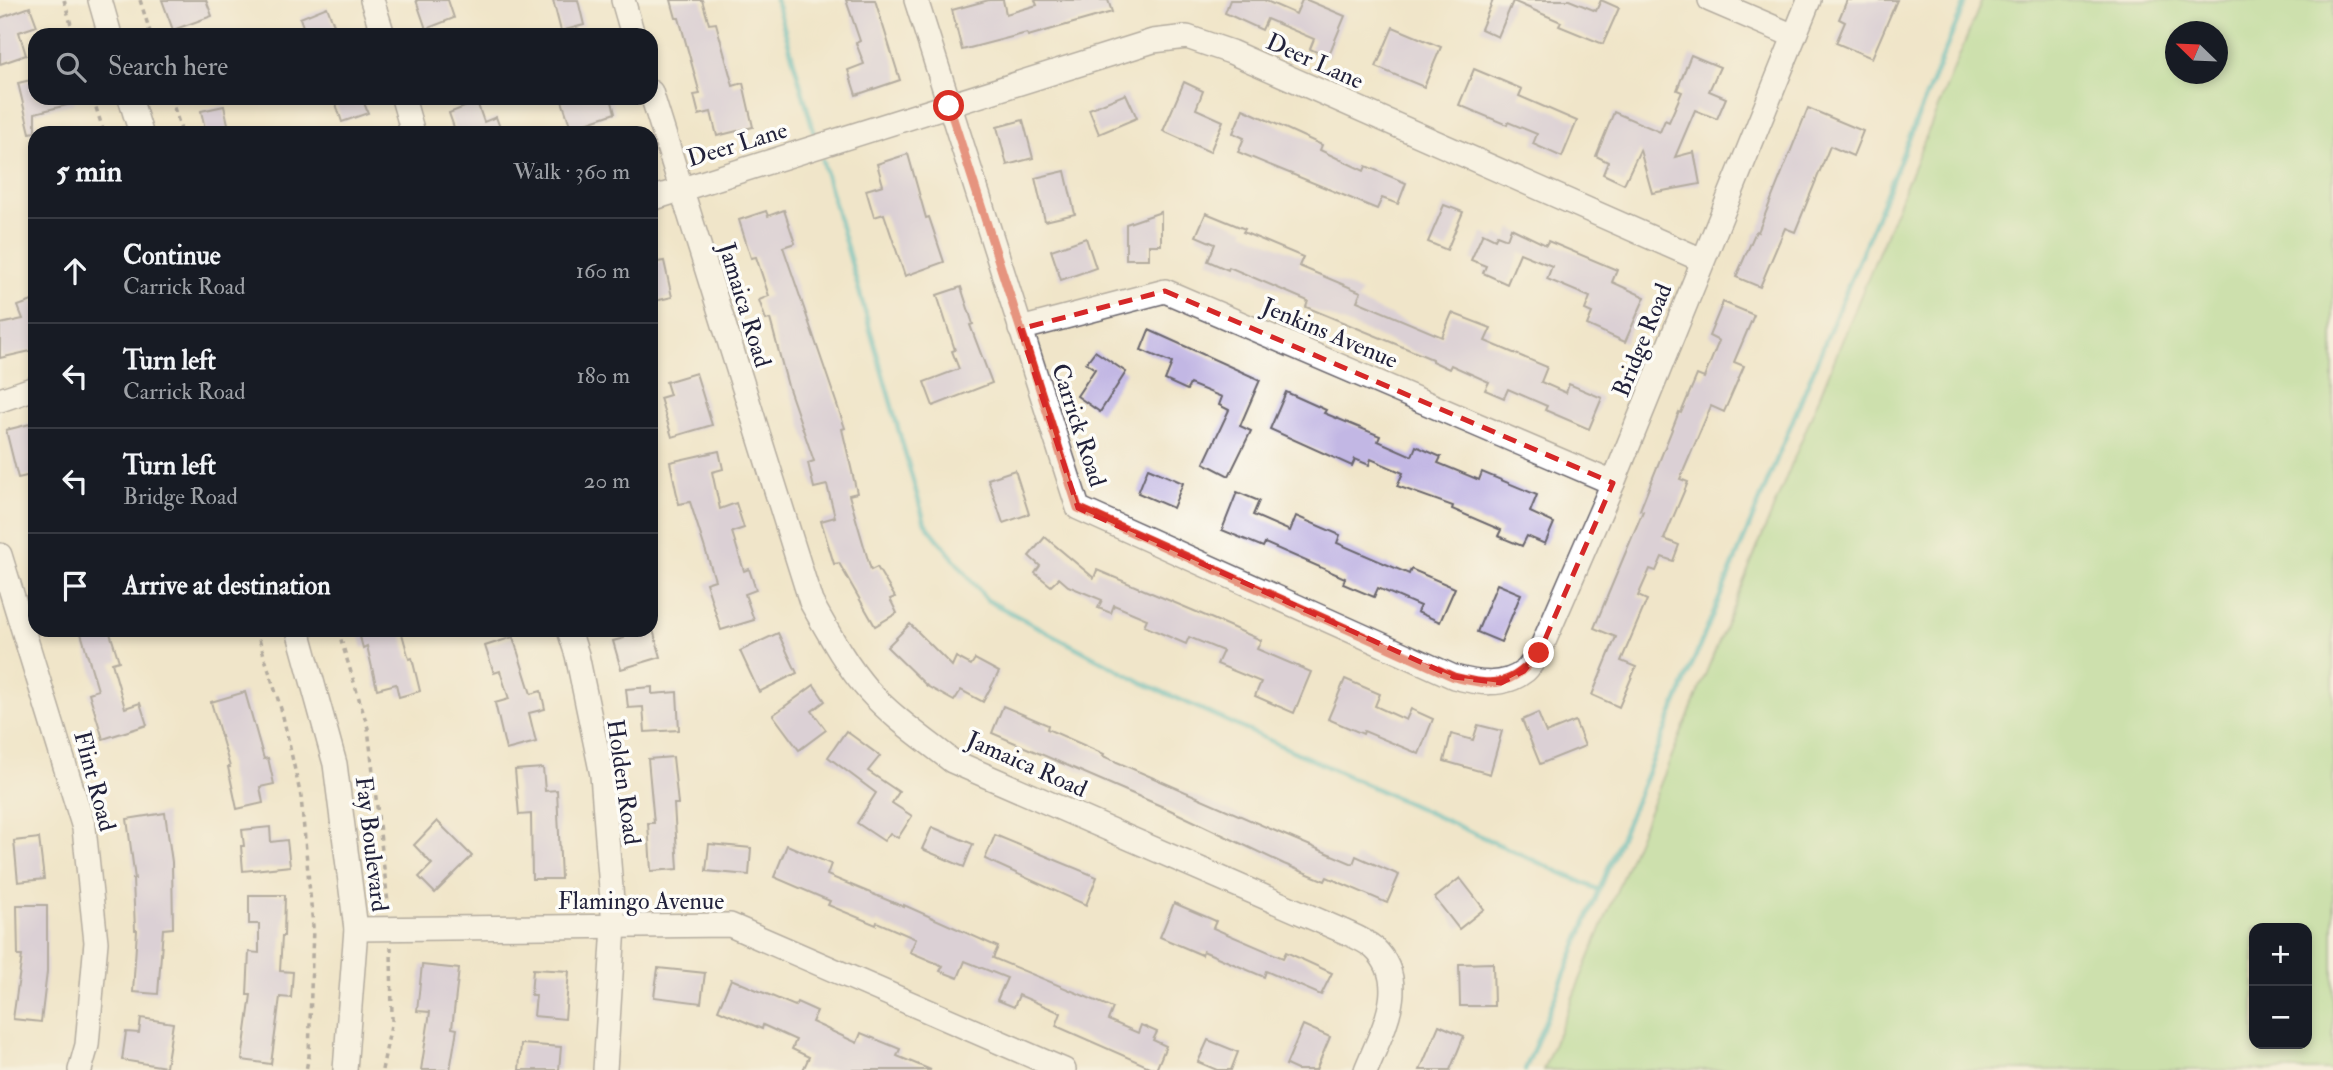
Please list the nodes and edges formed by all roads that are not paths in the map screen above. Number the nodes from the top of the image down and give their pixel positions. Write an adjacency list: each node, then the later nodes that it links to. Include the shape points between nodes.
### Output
1 (100, 0): 7 (street)
2 (372, 0): 8 (street)
3 (622, 0): 9 (street)
4 (916, 0): 14 (street, Carrick Road)
5 (1710, 0): 10 (street)
6 (1810, 0): 10 (street, Bridge Road)
7 (108, 28)
8 (381, 28)
9 (631, 28)
10 (1794, 36): 19 (street, Bridge Road)
11 (132, 105): 15 (street)
12 (404, 105): 16 (street)
13 (655, 105): 17 (street, Jamaica Road)
14 (949, 106): 17 (street, Deer Lane); 19 (street, Deer Lane, via 1153,41 1187,37 1231,52); 20 (street, Carrick Road)
15 (139, 126)
16 (411, 126)
17 (681, 189): 18 (street, Deer Lane); 34 (street, Jamaica Road, via 811,602 867,690 952,761 1372,946 1389,965 1393,984 1388,1015)
18 (658, 197)
19 (1702, 260): 23 (street, Bridge Road)
20 (1020, 329): 23 (street, Jenkins Avenue, via 1165,291); 27 (street, Carrick Road, via 1078,508 1454,677)
21 (28, 390): 22 (street)
22 (0, 400)
23 (1613, 483): 27 (street, Bridge Road, via 1539,653 1524,671)
24 (0, 555): 30 (street, Flint Road, via 85,828 96,942 87,1045)
25 (300, 637): 29 (street, Fay Boulevard, via 335,764)
26 (571, 637): 28 (street, Holden Road, via 602,775)
27 (1501, 683)
28 (614, 926): 29 (street, Flamingo Avenue); 32 (street, Holden Road); 33 (street, Flamingo Avenue, via 730,925)
29 (356, 929): 31 (street, Fay Boulevard)
30 (80, 1070)
31 (345, 1070)
32 (605, 1070)
33 (1064, 1070)
34 (1366, 1070)

